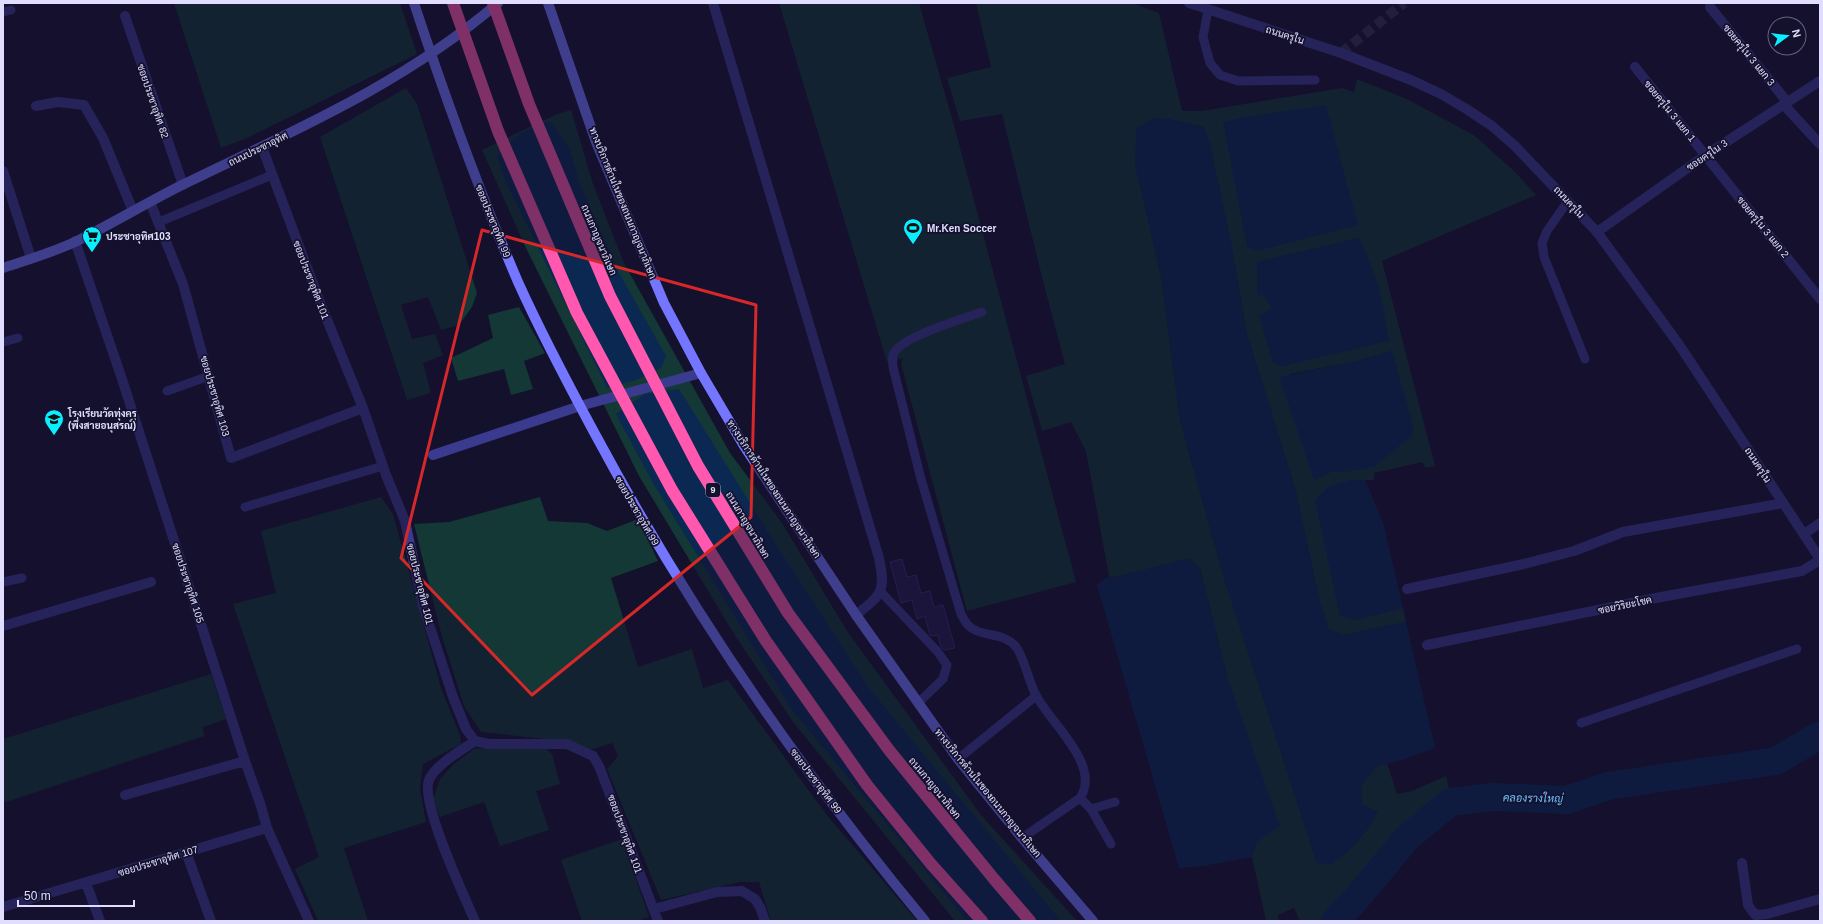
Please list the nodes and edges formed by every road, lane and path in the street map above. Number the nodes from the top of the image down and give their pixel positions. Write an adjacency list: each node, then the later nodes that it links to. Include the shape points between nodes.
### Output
1 (414, 3): 11 (main road, ซอยประชาอุทิศ 99)
2 (453, 3): 84 (highway, via 498,131 578,313 672,490 766,641 867,785 931,864)
3 (493, 3): 85 (highway, ถนนกาญจนาภิเษก / 9, via 529,104 610,296 698,466 788,613 889,750)
4 (498, 3): 11 (main road, ถนนประชาอุทิศ, via 458,36)
5 (548, 3): 37 (main road, ทางบริการด้านในของถนนกาญจนาภิเษก, via 596,142 664,303)
6 (713, 3): 53 (street, via 879,558 883,583)
7 (1189, 3): 9 (street, ถนนครุใน)
8 (1710, 7): 15 (street, ซอยครุใน 3 แยก 3)
9 (1208, 10): 13 (lane, via 1203,37 1210,63 1220,76 1238,82); 24 (street, ถนนครุใน, via 1341,53 1441,94 1492,126)
10 (125, 16): 22 (street, ซอยประชาอุทิศ 82)
11 (431, 54): 18 (main road, ถนนประชาอุทิศ, via 356,99); 40 (main road, ซอยประชาอุทิศ 99, via 484,201 516,278)
12 (1635, 67): 19 (street, ซอยครุใน 3 แยก 1)
13 (1315, 80)
14 (1820, 81): 15 (street, ซอยครุใน 3)
15 (1786, 104): 17 (street, ซอยครุใน 3 แยก 3); 19 (street, ซอยครุใน 3)
16 (36, 106): 26 (street, via 58,102 84,105 103,138)
17 (1820, 144)
18 (262, 147): 21 (street, ซอยประชาอุทิศ 101); 22 (main road, ถนนประชาอุทิศ)
19 (1706, 155): 28 (street, ซอยครุใน 3); 32 (street, ซอยครุใน 3 แยก 2)
20 (3, 171): 23 (street)
21 (272, 176): 27 (lane); 41 (street, ซอยประชาอุทิศ 101, via 320,305)
22 (183, 185): 25 (main road, ถนนประชาอุทิศ)
23 (7, 195): 30 (street)
24 (1568, 201): 28 (street, ถนนครุใน); 36 (lane, via 1547,231 1542,243 1544,257)
25 (150, 202): 26 (main road, ถนนประชาอุทิศ); 27 (street, ซอยประชาอุทิศ 103)
26 (133, 211): 29 (main road, ถนนประชาอุทิศ)
27 (159, 222): 38 (street, ซอยประชาอุทิศ 103, via 183,284)
28 (1597, 232): 44 (street, ถนนครุใน, via 1680,346)
29 (75, 242): 30 (main road, ถนนประชาอุทิศ); 63 (street, ซอยประชาอุทิศ 105)
30 (31, 258): 31 (main road, ถนนประชาอุทิศ)
31 (3, 268)
32 (1820, 299)
33 (982, 312): 58 (lane, via 915,336 899,346 892,355 893,367 921,479 962,614 974,630 1007,639 1017,648)
34 (18, 338): 35 (lane)
35 (3, 342)
36 (1585, 359)
37 (701, 373): 40 (street); 54 (main road, ทางบริการด้านในของถนนกาญจนาภิเษก, via 744,446)
38 (209, 376): 39 (lane); 41 (street, ซอยประชาอุทิศ 103, via 231,458)
39 (167, 391)
40 (580, 406): 42 (street); 83 (main road, ซอยประชาอุทิศ 99, via 675,576 735,669 835,808)
41 (363, 408): 43 (street, ซอยประชาอุทิศ 101)
42 (433, 455)
43 (383, 466): 45 (lane); 61 (street, ซอยประชาอุทิศ 101, via 405,521 423,606 449,685 466,729)
44 (1783, 503): 47 (street, ถนนครุใน); 52 (street, via 1623,532 1574,551)
45 (245, 507)
46 (1820, 523): 47 (street)
47 (1804, 534): 48 (street, ถนนครุใน)
48 (1820, 559): 56 (street, ซอยวิริยะโชค, via 1802,571)
49 (22, 578): 50 (lane)
50 (3, 582)
51 (151, 582): 55 (street)
52 (1407, 589)
53 (880, 591): 54 (street, via 871,603); 59 (lane, via 947,665 943,679)
54 (856, 615): 59 (main road, ทางบริการด้านในของถนนกาญจนาภิเษก)
55 (3, 626)
56 (1427, 645)
57 (1797, 649): 60 (lane)
58 (1036, 696): 62 (lane); 65 (lane, via 1079,756 1086,776 1085,792)
59 (918, 703): 62 (main road, ทางบริการด้านในของถนนกาญจนาภิเษก)
60 (1581, 723)
61 (475, 741): 76 (street, ซอยประชาอุทิศ 101, via 489,744 567,744 593,756); 80 (street, via 438,767 429,780 427,791 442,844)
62 (958, 759): 69 (main road, ทางบริการด้านในของถนนกาญจนาภิเษก)
63 (245, 761): 64 (street); 68 (street, ซอยประชาอุทิศ 105)
64 (125, 795)
65 (1080, 798): 67 (lane); 69 (lane)
66 (1115, 802): 67 (lane)
67 (1091, 809): 70 (lane)
68 (267, 828): 71 (street, ซอยประชาอุทิศ 107); 79 (street, ซอยประชาอุทิศ 105)
69 (1022, 838): 86 (main road, ทางบริการด้านในของถนนกาญจนาภิเษก)
70 (1110, 844)
71 (186, 852): 73 (street, ซอยประชาอุทิศ 107); 78 (street)
72 (1742, 863): 74 (street, via 1748,905 1755,914 1767,914)
73 (86, 883): 75 (street, ซอยประชาอุทิศ 107); 77 (street)
74 (1820, 900)
75 (3, 907)
76 (654, 909): 81 (street, ซอยประชาอุทิศ 101); 82 (street, via 717,892 742,891 755,899)
77 (100, 921)
78 (211, 921)
79 (309, 921)
80 (475, 921)
81 (658, 921)
82 (765, 921)
83 (925, 921)
84 (982, 921)
85 (1030, 921)
86 (1093, 921)

